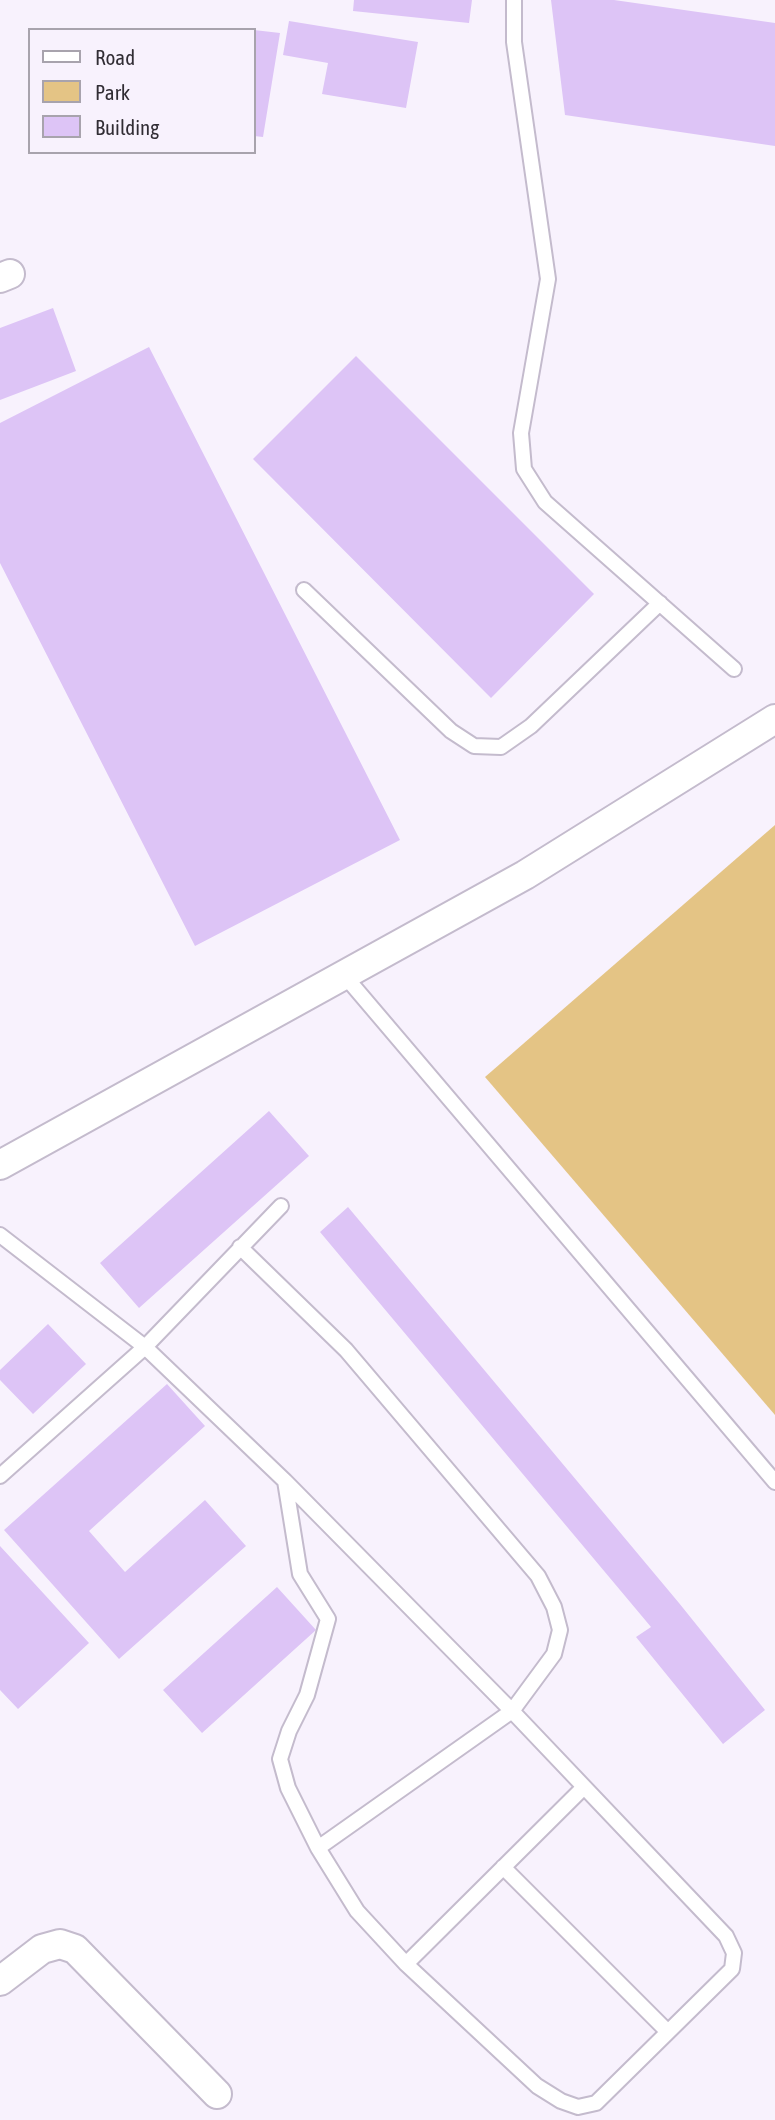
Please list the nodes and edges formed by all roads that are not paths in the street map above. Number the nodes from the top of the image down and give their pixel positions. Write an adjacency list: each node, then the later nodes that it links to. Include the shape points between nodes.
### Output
1 (514, 0): 3 (lane, via 514,42 548,279 521,433 524,469 545,502)
2 (304, 590): 3 (lane, via 451,731 474,746 501,747 531,726)
3 (660, 603): 4 (lane)
4 (734, 669)
5 (775, 719): 6 (street, via 525,875)
6 (344, 975): 7 (street); 14 (lane)
7 (0, 1165)
8 (281, 1206): 10 (lane)
9 (0, 1235): 11 (lane)
10 (240, 1247): 11 (lane); 15 (lane, via 346,1350 538,1576 560,1630 554,1654)
11 (145, 1347): 12 (lane); 13 (lane)
12 (0, 1476)
13 (285, 1481): 15 (lane); 17 (lane, via 300,1574 328,1619 307,1695 279,1759)
14 (775, 1482)
15 (513, 1711): 16 (lane); 17 (lane)
16 (584, 1787): 18 (lane); 21 (lane, via 726,1936 734,1953 732,1969)
17 (318, 1849): 19 (lane, via 357,1911)
18 (503, 1867): 19 (lane); 21 (lane)
19 (406, 1964): 21 (lane, via 537,2086 578,2107 596,2103)
20 (0, 1981): 22 (street, via 42,1949 60,1944 75,1949)
21 (668, 2032)
22 (217, 2094)

